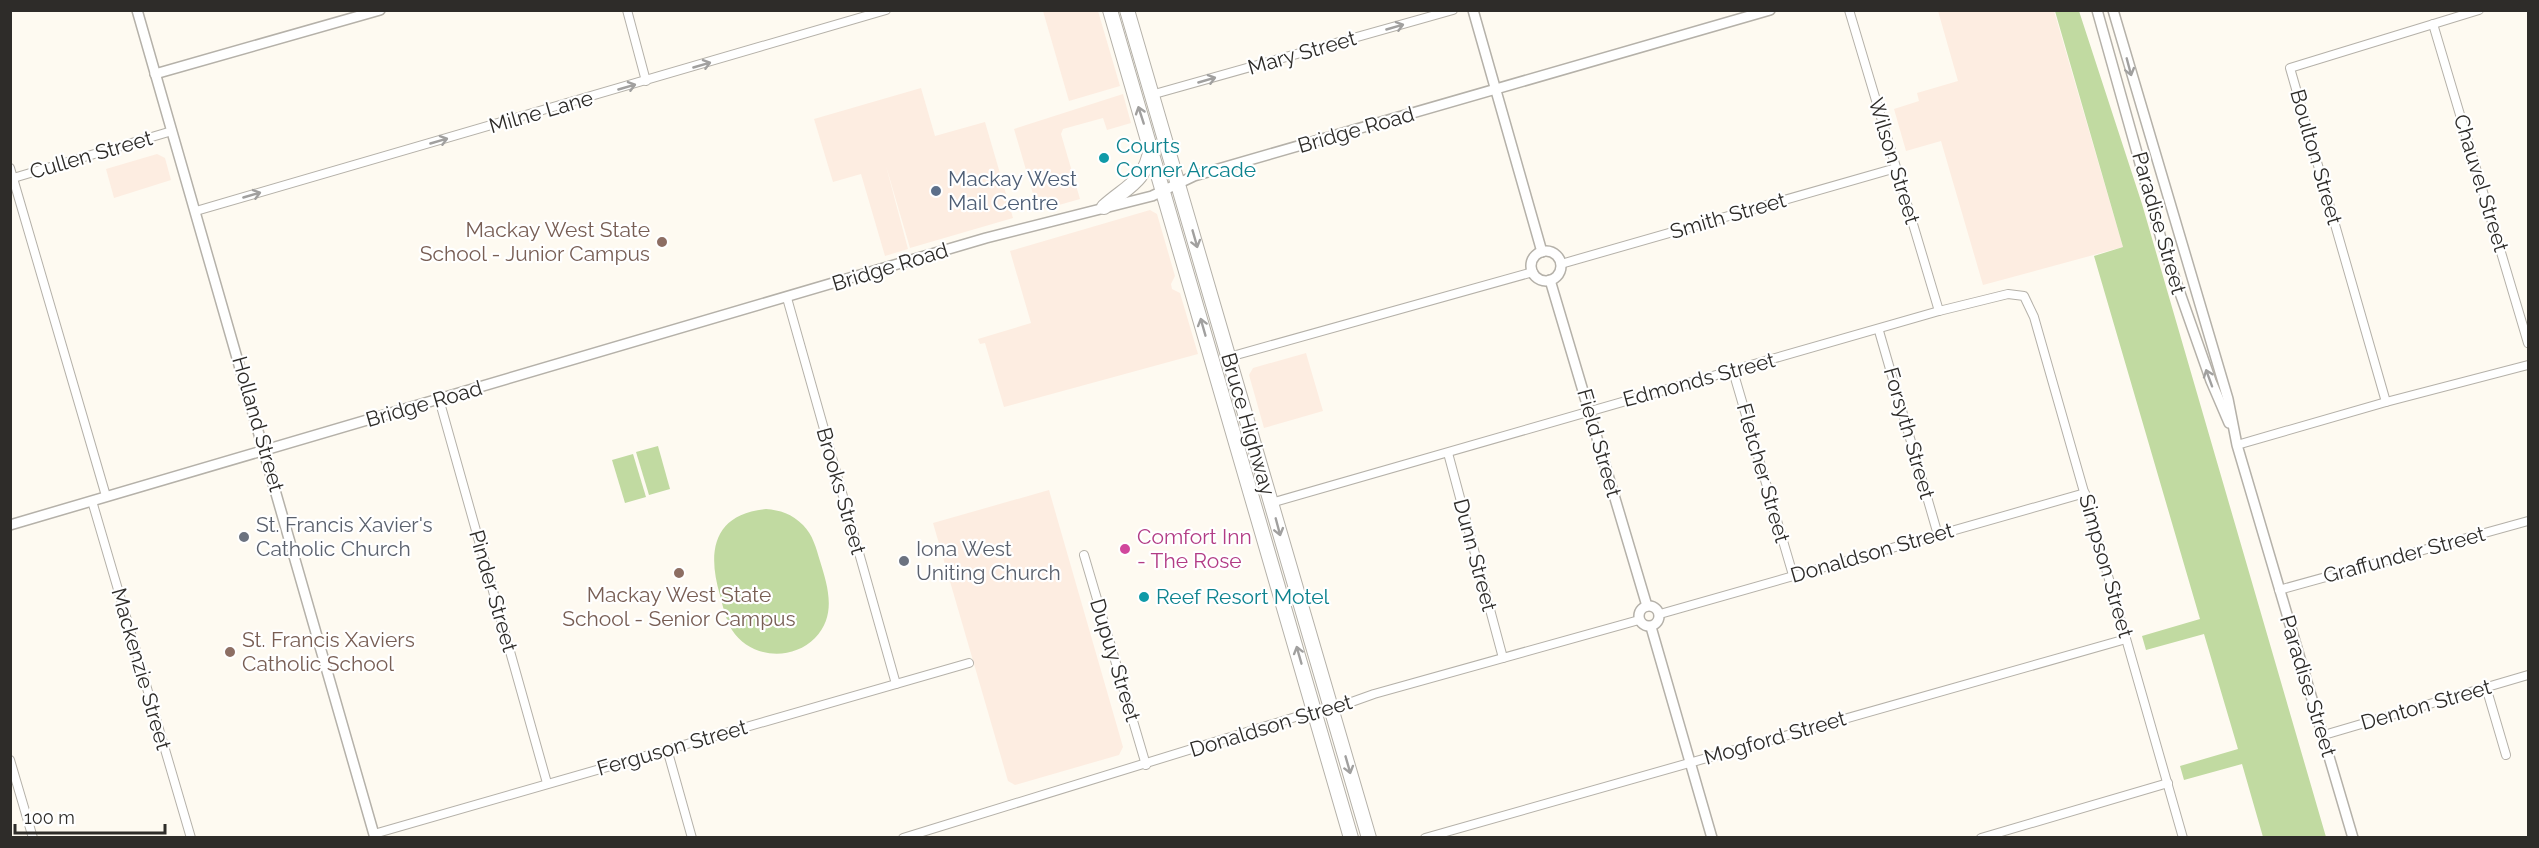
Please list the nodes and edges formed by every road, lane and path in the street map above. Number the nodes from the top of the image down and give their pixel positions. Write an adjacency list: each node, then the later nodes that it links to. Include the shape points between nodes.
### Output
1 (137, 10): 15 (street, Holland Street)
2 (380, 10): 15 (street)
3 (627, 10): 16 (street)
4 (886, 10): 16 (street, Milne Lane, one-way to 4)
5 (1110, 10): 20 (highway, Bruce Highway, one-way to 5)
6 (1127, 10): 18 (highway, Bruce Highway)
7 (1453, 10): 18 (street, Mary Street, one-way to 7)
8 (1473, 10): 17 (street)
9 (1770, 10): 17 (street, Bridge Road)
10 (1849, 10): 22 (street, Wilson Street)
11 (2097, 10): 43 (street, Paradise Street, one-way to 11, via 2211,381 2162,242)
12 (2113, 10): 43 (street, Paradise Street, one-way to 43, via 2228,399)
13 (2479, 10): 14 (street, Boulton Street)
14 (2433, 24): 36 (street, Chauvel Street); 41 (street, Boulton Street, via 2290,68)
15 (155, 74): 19 (street, Holland Street)
16 (646, 81): 27 (street, Milne Lane, one-way to 16)
17 (1496, 90): 24 (street, Bridge Road); 28 (street)
18 (1150, 95): 24 (highway, Bruce Highway)
19 (172, 131): 23 (street, Cullen Street); 27 (street, Holland Street)
20 (1151, 147): 25 (highway, Bruce Highway); 26 (highway, via 1138,182)
21 (10, 168): 23 (street)
22 (1896, 168): 29 (street, Smith Street); 34 (street, Wilson Street)
23 (12, 178): 48 (street)
24 (1179, 183): 25 (street, Bridge Road); 37 (highway, Bruce Highway, one-way to 37)
25 (1164, 191): 26 (street, Bridge Road); 68 (highway, Bruce Highway, one-way to 25)
26 (1104, 207): 33 (street, Bridge Road)
27 (196, 211): 45 (street, Holland Street)
28 (1542, 252): 29 (street, via 1555,254); 30 (street, via 1534,258)
29 (1561, 264): 31 (street, via 1559,274)
30 (1533, 272): 31 (street, via 1539,279); 37 (street)
31 (1550, 280): 42 (street, Field Street)
32 (2024, 296): 34 (street, Edmonds Street, via 2008,294); 47 (street, Simpson Street, via 2034,317)
33 (787, 298): 40 (street, Bridge Road); 65 (street, Brooks Street)
34 (1939, 311): 35 (street, Edmonds Street)
35 (1879, 331): 39 (street, Edmonds Street); 53 (street, Forsyth Street)
36 (2529, 343)
37 (1229, 357): 50 (highway, Bruce Highway)
38 (2529, 365): 41 (street)
39 (1733, 371): 42 (street, Edmonds Street); 55 (street, Fletcher Street)
40 (439, 399): 45 (street, Bridge Road); 75 (street, Pinder Street)
41 (2386, 402): 44 (street)
42 (1589, 410): 46 (street, Edmonds Street); 57 (street, Field Street)
43 (2233, 431): 44 (street, Paradise Street)
44 (2237, 445): 56 (street, Paradise Street)
45 (266, 450): 48 (street, Bridge Road); 77 (street, Holland Street)
46 (1448, 453): 50 (street, Edmonds Street); 62 (street, Dunn Street)
47 (2085, 493): 53 (street, Donaldson Street); 61 (street, Simpson Street)
48 (106, 496): 49 (street, Bridge Road)
49 (92, 501): 52 (street, Bridge Road); 80 (street, Mackenzie Street)
50 (1271, 503): 67 (highway, Bruce Highway, one-way to 67)
51 (2529, 521): 56 (street, Graffunder Street)
52 (10, 525)
53 (1938, 535): 55 (street, Donaldson Street)
54 (1084, 555): 74 (street, Dupuy Street)
55 (1793, 575): 58 (street, Donaldson Street)
56 (2279, 590): 69 (street, Paradise Street)
57 (1647, 606): 58 (street, via 1654,607); 59 (street)
58 (1659, 614): 60 (street, via 1658,622)
59 (1639, 620): 60 (street); 62 (street, Donaldson Street)
60 (1651, 627): 73 (street)
61 (2126, 639): 73 (street, Mogford Street); 76 (street, Simpson Street)
62 (1503, 658): 67 (street, Donaldson Street)
63 (969, 663): 65 (street, Ferguson Street)
64 (2529, 675): 66 (street, Denton Street)
65 (896, 684): 70 (street, Ferguson Street)
66 (2486, 687): 69 (street, Denton Street); 71 (street)
67 (1332, 709): 68 (street, Donaldson Street); 84 (highway, Bruce Highway, one-way to 84)
68 (1315, 711): 74 (street, Donaldson Street); 83 (highway, Bruce Highway)
69 (2324, 735): 89 (street, Paradise Street)
70 (667, 749): 75 (street, Ferguson Street); 81 (street)
71 (2506, 755)
72 (10, 760): 79 (street)
73 (1691, 761): 85 (street, Mogford Street); 86 (street)
74 (1146, 765): 78 (street, Donaldson Street)
75 (547, 783): 77 (street, Ferguson Street)
76 (2168, 783): 87 (street); 88 (street, Simpson Street)
77 (375, 836)
78 (913, 836): 82 (street, Donaldson Street)
79 (33, 837)
80 (191, 837)
81 (692, 837)
82 (903, 837)
83 (1351, 837)
84 (1369, 837)
85 (1425, 837)
86 (1712, 837)
87 (1981, 837)
88 (2183, 837)
89 (2353, 837)

